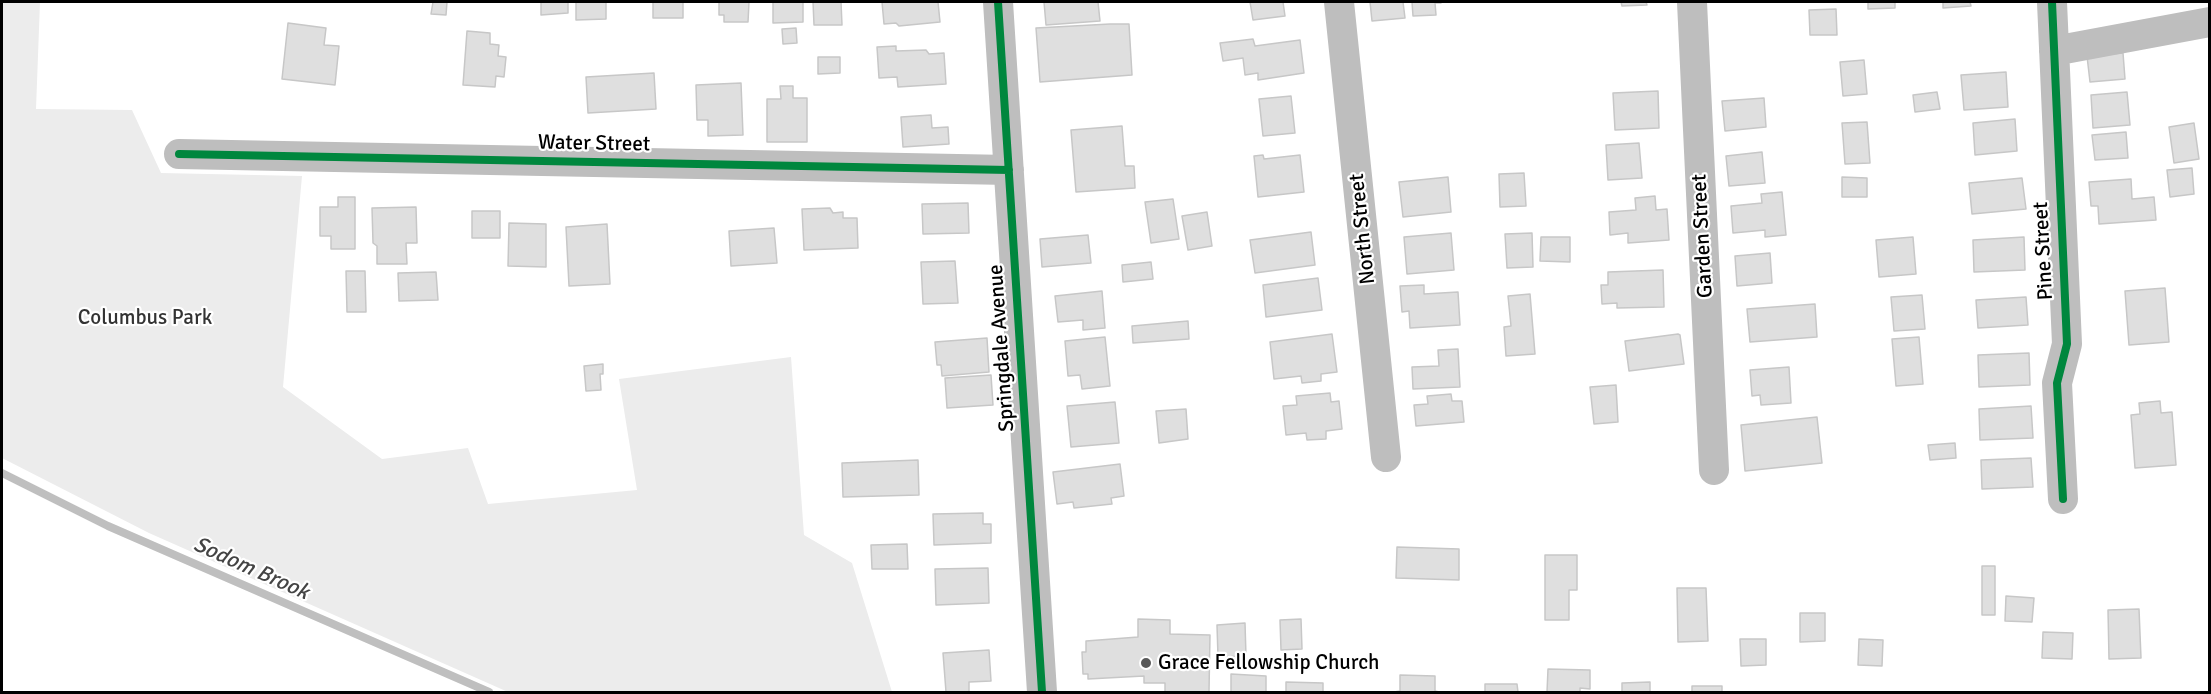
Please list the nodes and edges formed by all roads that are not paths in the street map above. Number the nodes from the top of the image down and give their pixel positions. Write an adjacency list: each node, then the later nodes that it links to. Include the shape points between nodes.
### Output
1 (998, 2): 8 (street, Springdale Avenue)
2 (1339, 2): 9 (street, North Street)
3 (1692, 2): 10 (street, Garden Street)
4 (2052, 2): 6 (street, Pine Street)
5 (2210, 22): 6 (street)
6 (2054, 51): 11 (street, Pine Street, via 2067,344 2057,383)
7 (179, 154): 8 (street, Water Street)
8 (1009, 170): 12 (street, Springdale Avenue)
9 (1386, 457)
10 (1714, 470)
11 (2062, 499)
12 (1042, 693)

